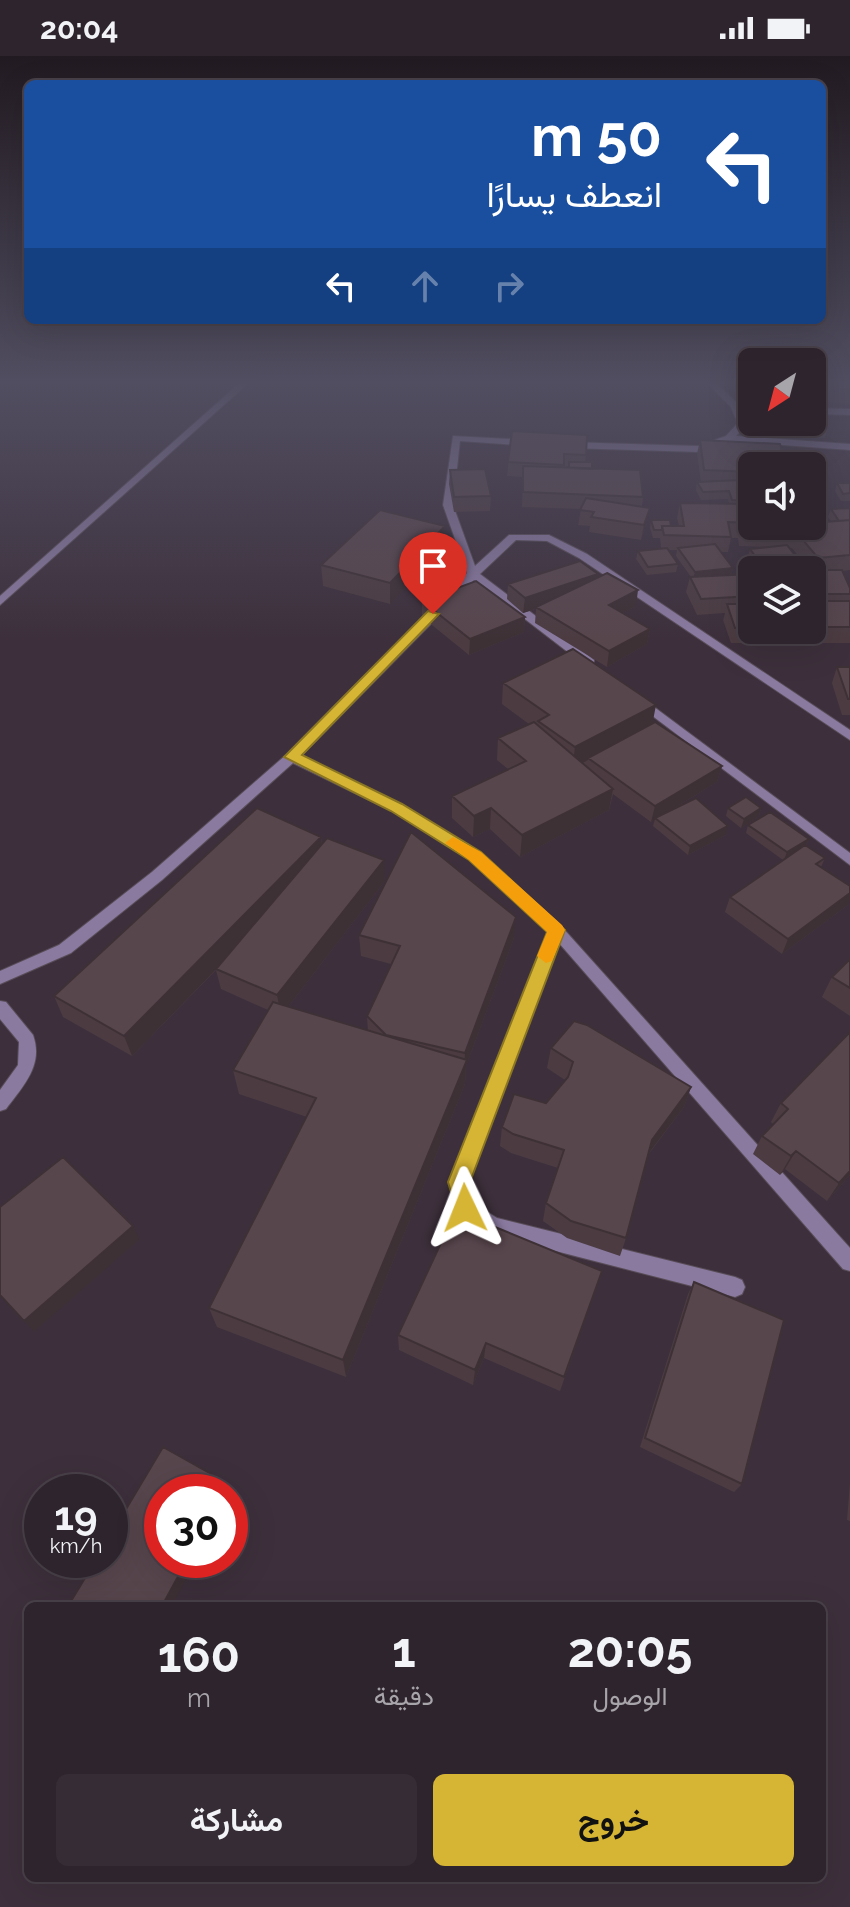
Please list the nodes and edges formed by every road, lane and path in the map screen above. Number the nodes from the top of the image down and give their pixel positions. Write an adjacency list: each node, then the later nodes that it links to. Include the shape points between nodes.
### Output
1 (152, 466): 4 (street)
2 (453, 466): 3 (street, via 448,505)
3 (473, 574): 5 (street); 7 (street, via 513,537 549,538); 8 (street)
4 (0, 602)
5 (599, 669)
6 (624, 688): 9 (street)
7 (850, 736)
8 (292, 757): 10 (street, via 397,808 475,856); 11 (street, via 65,949)
9 (850, 860)
10 (556, 930): 14 (street); 15 (street, via 459,1182 465,1208 493,1226)
11 (0, 978)
12 (0, 1007): 13 (street, via 27,1040 27,1067)
13 (0, 1104)
14 (850, 1262)
15 (735, 1287)

